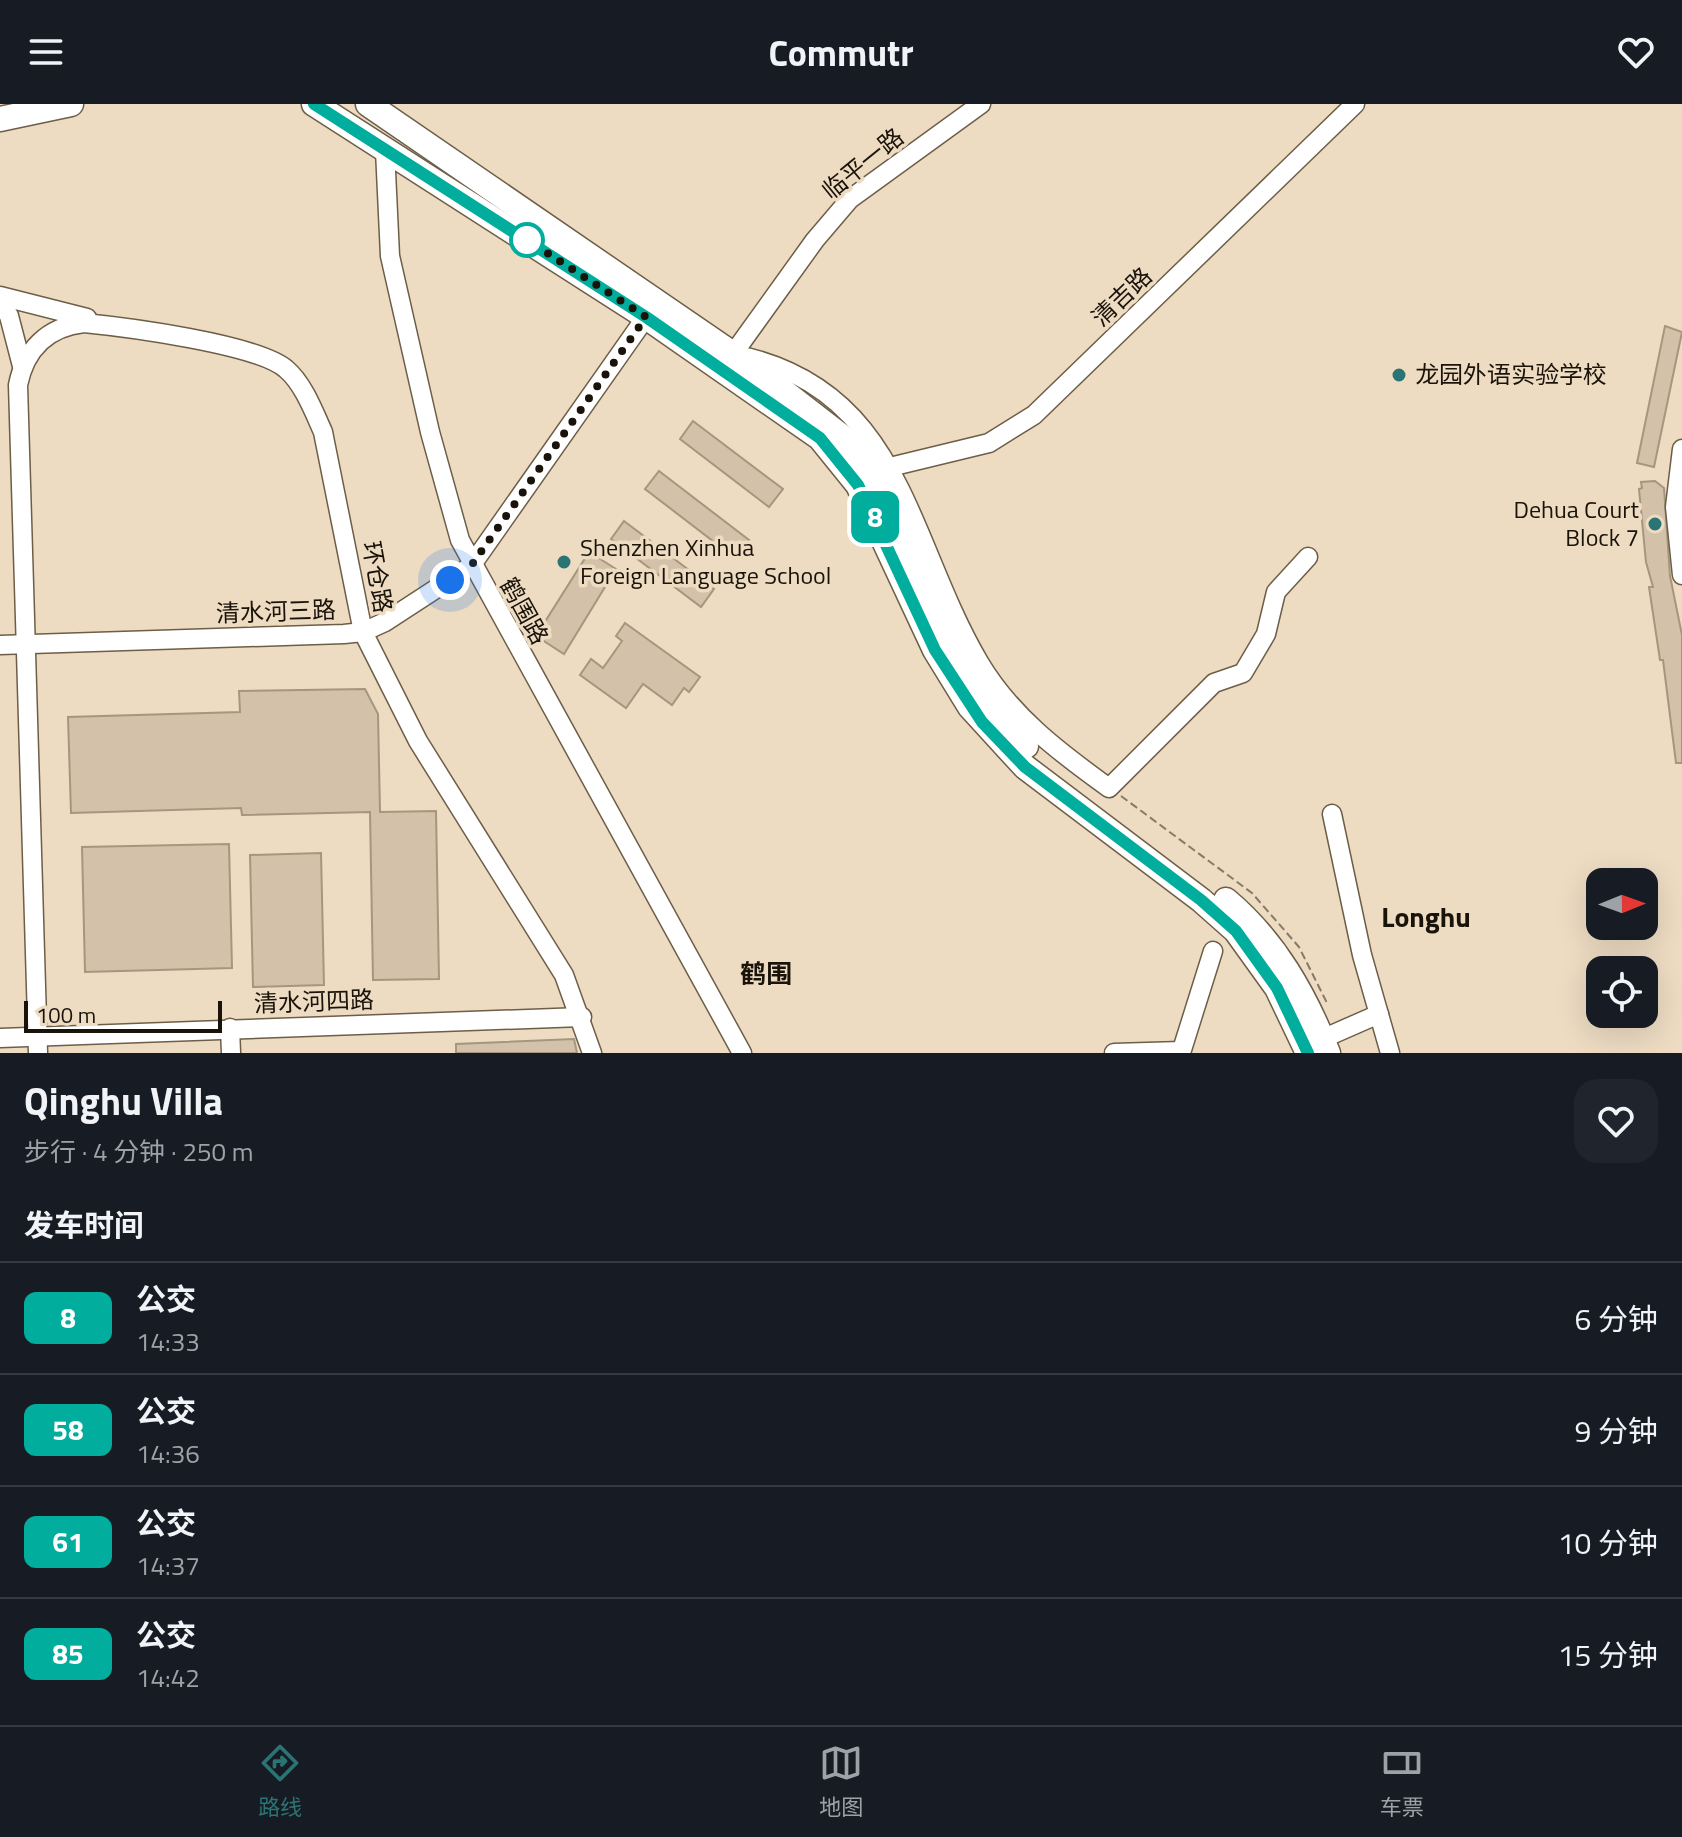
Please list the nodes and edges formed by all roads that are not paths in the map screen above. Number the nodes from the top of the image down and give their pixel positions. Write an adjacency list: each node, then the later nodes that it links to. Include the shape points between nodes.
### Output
1 (71, 104): 6 (main road)
2 (314, 104): 8 (main road)
3 (368, 104): 7 (main road)
4 (981, 104): 13 (street, 临平一路, via 850,199)
5 (1355, 104): 16 (street, 清吉路, via 1034,415 989,443)
6 (0, 119)
7 (432, 147): 9 (main road, via 431,165); 13 (main road)
8 (385, 150): 9 (main road); 18 (street, 鹤围路, via 390,256 399,301 442,478)
9 (413, 168): 11 (main road)
10 (0, 299): 12 (street); 14 (street)
11 (646, 317): 18 (street, 清水河三路); 30 (main road, via 799,421 839,458 866,499 930,639 970,707 1025,767 1236,931)
12 (123, 327): 14 (street, 环仓路, via 69,324 33,347); 20 (street, 环仓路, via 264,357 287,369 323,432)
13 (733, 354): 16 (street, via 768,361 829,399 872,438); 30 (main road, via 823,419 866,462 891,503 955,649 1008,726 1056,772 1249,921 1293,979)
14 (22, 366): 21 (street, via 18,385)
15 (1682, 449): 19 (street, via 1675,507)
16 (890, 467): 17 (street, via 954,615 991,681 1035,731 1109,788 1214,683 1243,673 1266,634 1276,592)
17 (1308, 557)
18 (471, 566): 20 (street, 清水河三路); 34 (street, 鹤围路)
19 (1682, 575)
20 (363, 632): 21 (street, 清水河三路); 26 (street, 环仓路, via 418,741 564,975)
21 (25, 644): 22 (street, 清水河三路); 29 (street)
22 (0, 645)
23 (1332, 814): 25 (street)
24 (1213, 951): 31 (street)
25 (1379, 1014): 30 (street); 36 (street)
26 (582, 1017): 27 (street, 清水河四路); 33 (street, 环仓路)
27 (230, 1028): 29 (street, 清水河四路); 32 (street)
28 (0, 1038): 29 (street, 清水河四路)
29 (37, 1045)
30 (1319, 1048)
31 (1181, 1052): 35 (street)
32 (231, 1053)
33 (592, 1053)
34 (742, 1053)
35 (1114, 1053)
36 (1390, 1053)

